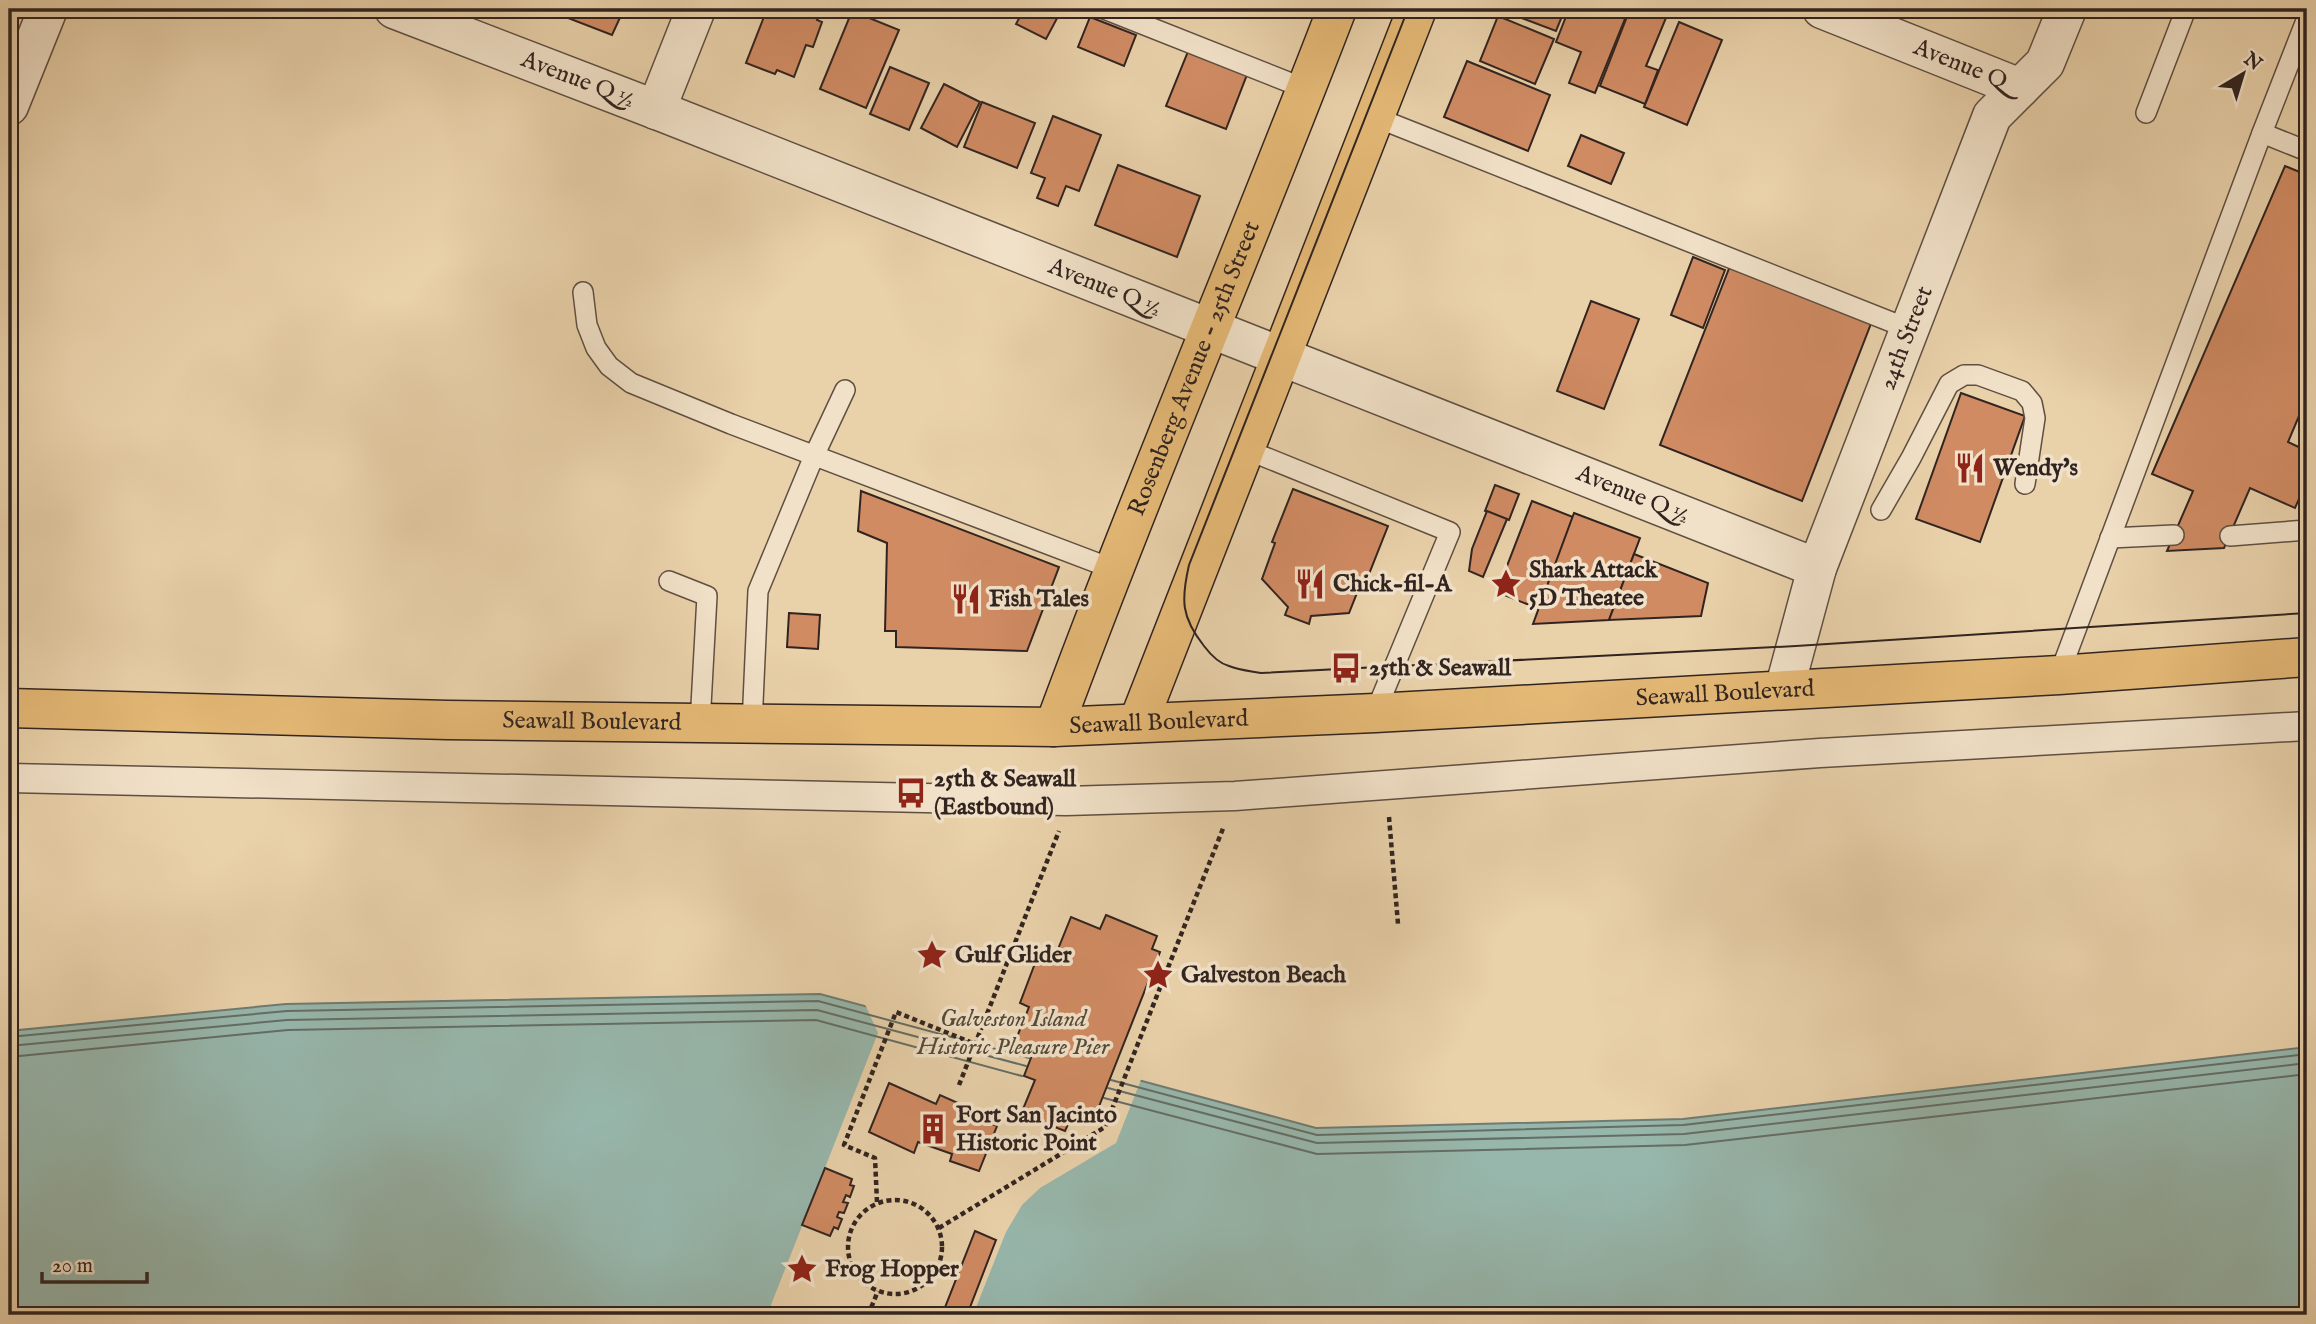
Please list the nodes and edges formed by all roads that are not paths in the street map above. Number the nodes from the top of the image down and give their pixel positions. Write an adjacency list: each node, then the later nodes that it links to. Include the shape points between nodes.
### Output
1 (48, 9): 13 (street)
2 (394, 9): 14 (street, Avenue Q ½)
3 (696, 9): 14 (street)
4 (1104, 9): 12 (lane)
5 (1337, 9): 12 (main road, Rosenberg Avenue - 25th Street)
6 (1418, 9): 16 (main road)
7 (1822, 9): 11 (street, Avenue Q)
8 (2067, 9): 11 (street, 24th Street, via 2045,63)
9 (2186, 9): 15 (lane)
10 (2307, 18): 17 (lane)
11 (2020, 88): 20 (street, 24th Street, via 1992,116)
12 (1306, 89): 21 (main road, Rosenberg Avenue - 25th Street)
13 (9, 106)
14 (656, 110): 21 (street, Avenue Q ½)
15 (2146, 113)
16 (1375, 117): 20 (lane); 22 (main road)
17 (2262, 133): 18 (lane); 31 (lane)
18 (2307, 150)
19 (583, 292): 25 (lane, via 587,325 596,348 609,366 631,383)
20 (1909, 329): 32 (street, 24th Street)
21 (1212, 331): 22 (street, Avenue Q ½); 33 (main road, Rosenberg Avenue - 25th Street)
22 (1281, 356): 24 (main road); 32 (street, Avenue Q ½)
23 (845, 390): 25 (lane)
24 (1245, 449): 39 (lane, via 1450,532); 40 (main road)
25 (814, 456): 33 (lane); 42 (lane, via 758,592)
26 (2025, 484): 27 (lane, via 2035,418 2032,403 2022,391 1978,375 1964,376 1949,384)
27 (1881, 510)
28 (2307, 530): 30 (lane)
29 (2174, 535): 31 (lane)
30 (2230, 536)
31 (2110, 538): 36 (lane)
32 (1817, 568): 37 (street, 24th Street)
33 (1113, 569): 44 (main road, Rosenberg Avenue - 25th Street)
34 (669, 581): 41 (lane, via 707,596)
35 (2307, 657): 36 (main road, Seawall Boulevard)
36 (2059, 675): 37 (main road, Seawall Boulevard)
37 (1784, 690): 39 (main road, Seawall Boulevard)
38 (9, 708): 41 (main road, Seawall Boulevard)
39 (1375, 713): 40 (main road, Seawall Boulevard)
40 (1138, 723): 44 (main road, Seawall Boulevard)
41 (700, 724): 42 (main road, Seawall Boulevard)
42 (752, 724): 44 (main road, Seawall Boulevard)
43 (2307, 726): 45 (street, via 1820,753 1236,796 1066,801)
44 (1054, 727)
45 (9, 778)

